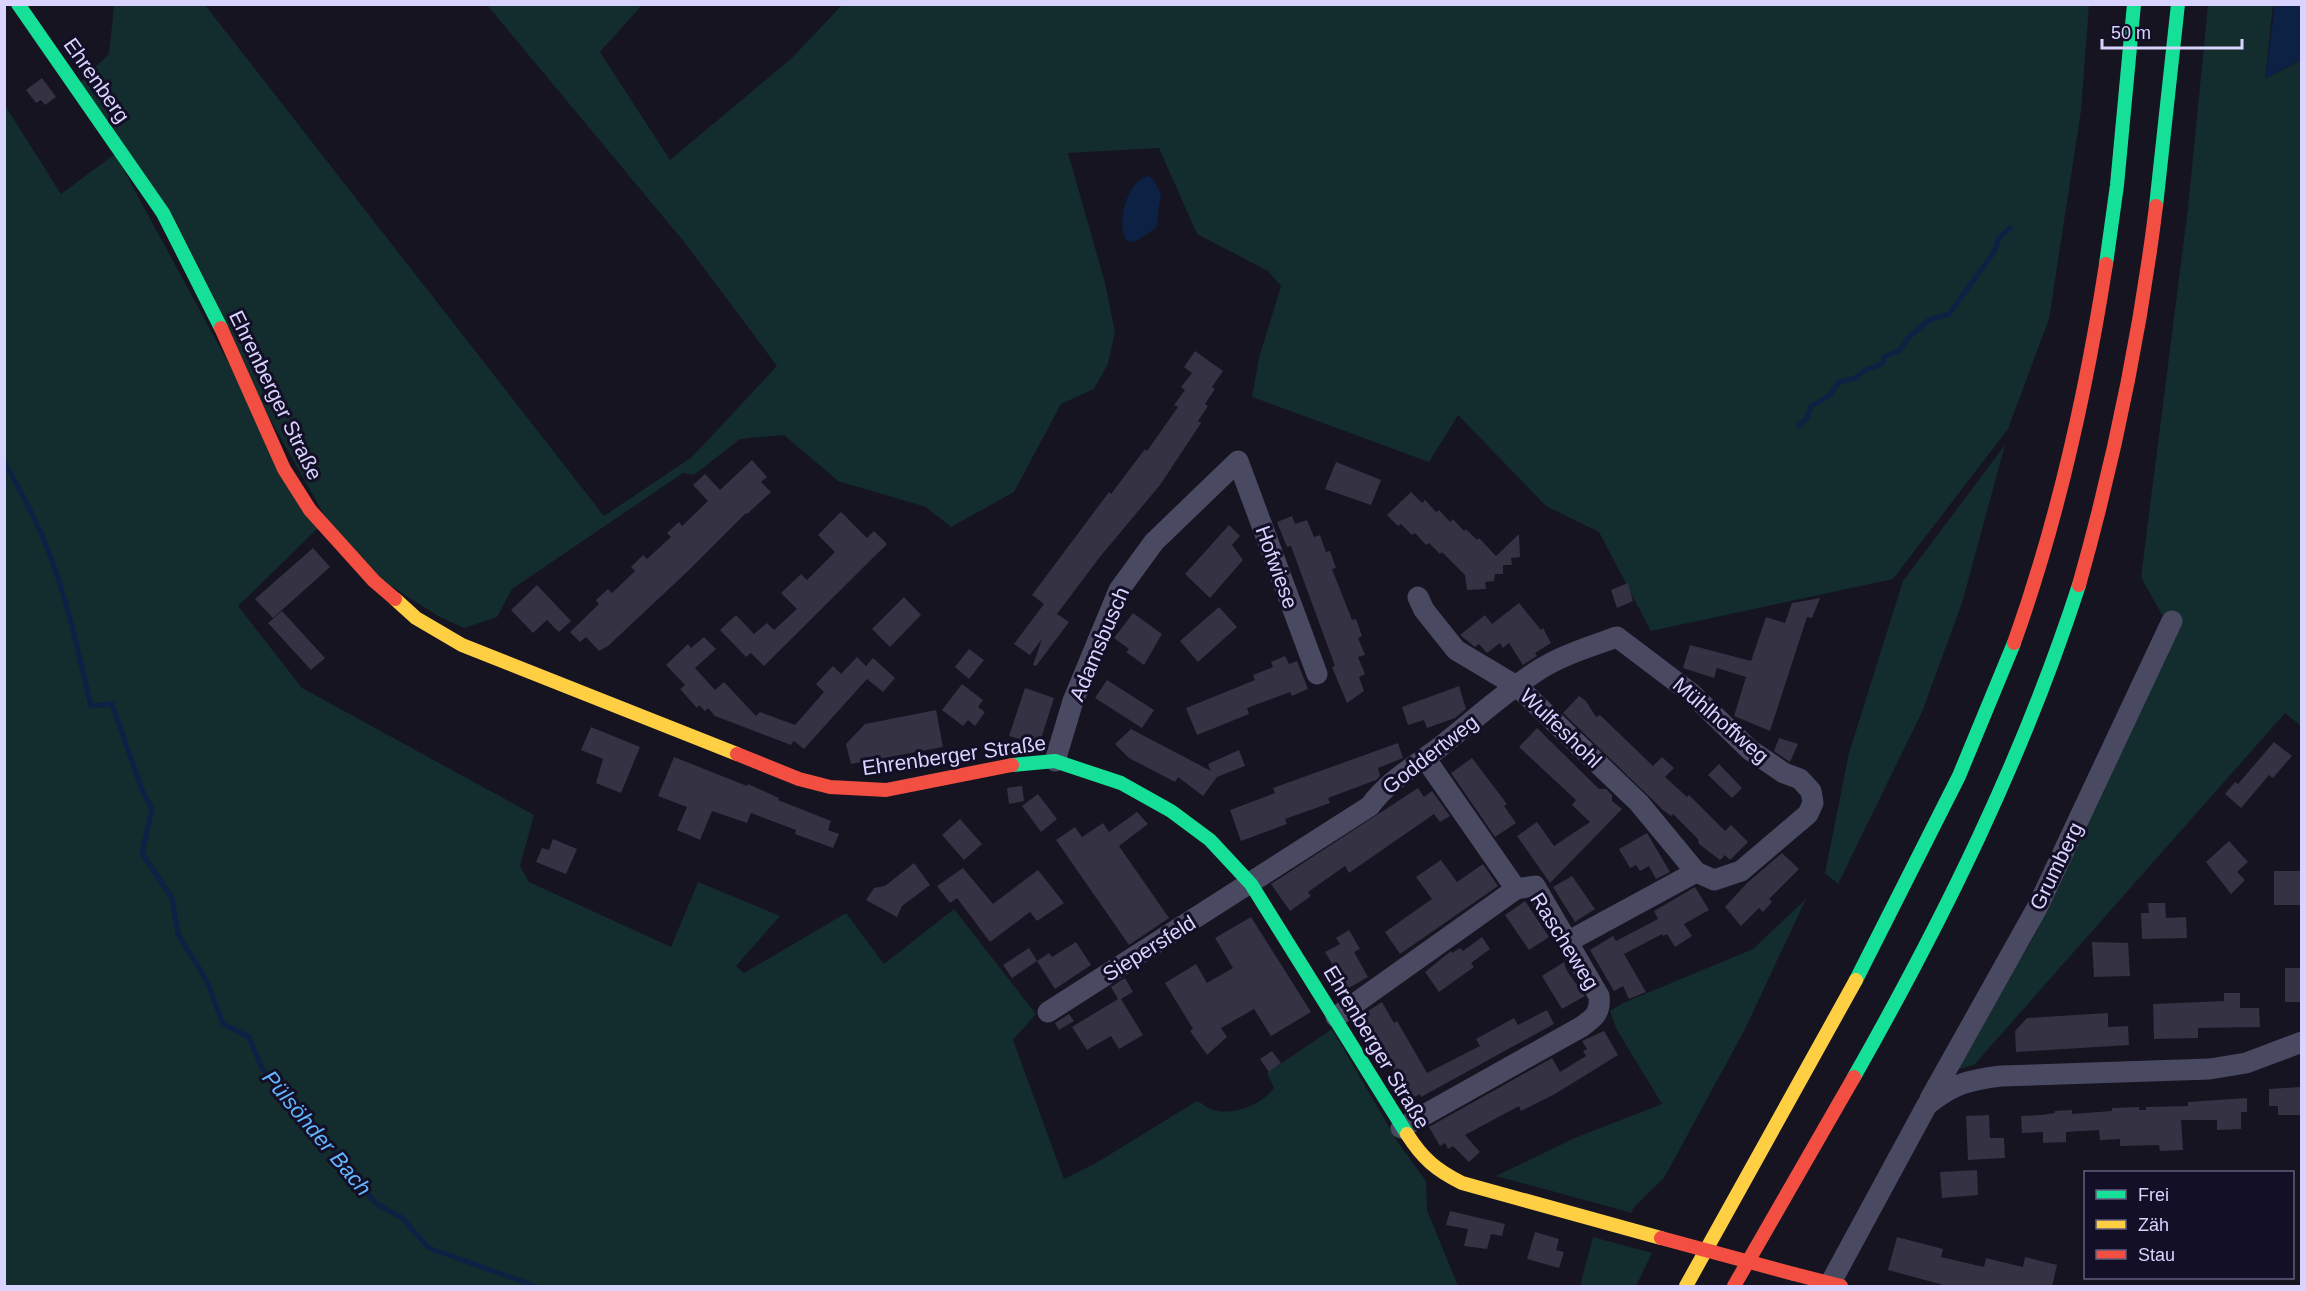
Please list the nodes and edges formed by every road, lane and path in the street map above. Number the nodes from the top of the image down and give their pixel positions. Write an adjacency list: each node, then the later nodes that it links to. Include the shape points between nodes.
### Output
1 (18, 4): 4 (main road, Ehrenberg)
2 (2134, 4): 23 (main road, via 2114,211 2080,407 2022,622 1930,838 1846,1003)
3 (2178, 4): 24 (main road, via 2159,184 2136,343 2113,460 2051,667 1956,884 1892,1007)
4 (141, 180): 12 (main road, Ehrenberger Straße, via 163,213 241,368 284,469 310,510 374,581 416,618 462,645 524,671 799,779 830,787 886,790 1020,763)
5 (1238, 461): 9 (street, Hofwiese); 12 (street, Adamsbusch, via 1154,542 1119,590 1073,701)
6 (1418, 597): 10 (street, Wulfeshohl, via 1456,650)
7 (2172, 621): 20 (street, Grumberg, via 2037,908)
8 (1617, 637): 10 (street, Goddertweg, via 1572,653 1533,674); 13 (street, Mühlhoffweg, via 1691,693 1750,750 1800,779 1811,791 1813,803 1808,814 1741,871 1714,880)
9 (1317, 674)
10 (1518, 687): 11 (street, Goddertweg); 13 (street, Wulfeshohl, via 1639,803)
11 (1425, 758): 14 (street, Goddertweg, via 1382,789 1370,806); 15 (street, Rascheweg)
12 (1056, 761): 14 (main road, Ehrenberger Straße, via 1121,783 1171,811 1210,840)
13 (1696, 872): 16 (street)
14 (1251, 884): 17 (street, Siepersfeld); 18 (main road, Ehrenberger Straße)
15 (1516, 889): 16 (street, Rascheweg, via 1535,886); 18 (street)
16 (1569, 941): 21 (street, Rascheweg, via 1599,996 1597,1016)
17 (1048, 1012)
18 (1336, 1017): 21 (main road, Ehrenberger Straße)
19 (2301, 1042): 20 (street, Grumberg, via 2246,1063 2210,1069 1973,1079 1949,1087)
20 (1927, 1105): 22 (street, Grumberg)
21 (1401, 1128): 22 (main road, Ehrenberger Straße, bridge, via 1421,1156 1462,1183)
22 (1836, 1285)
23 (1686, 1287)
24 (1734, 1287)

